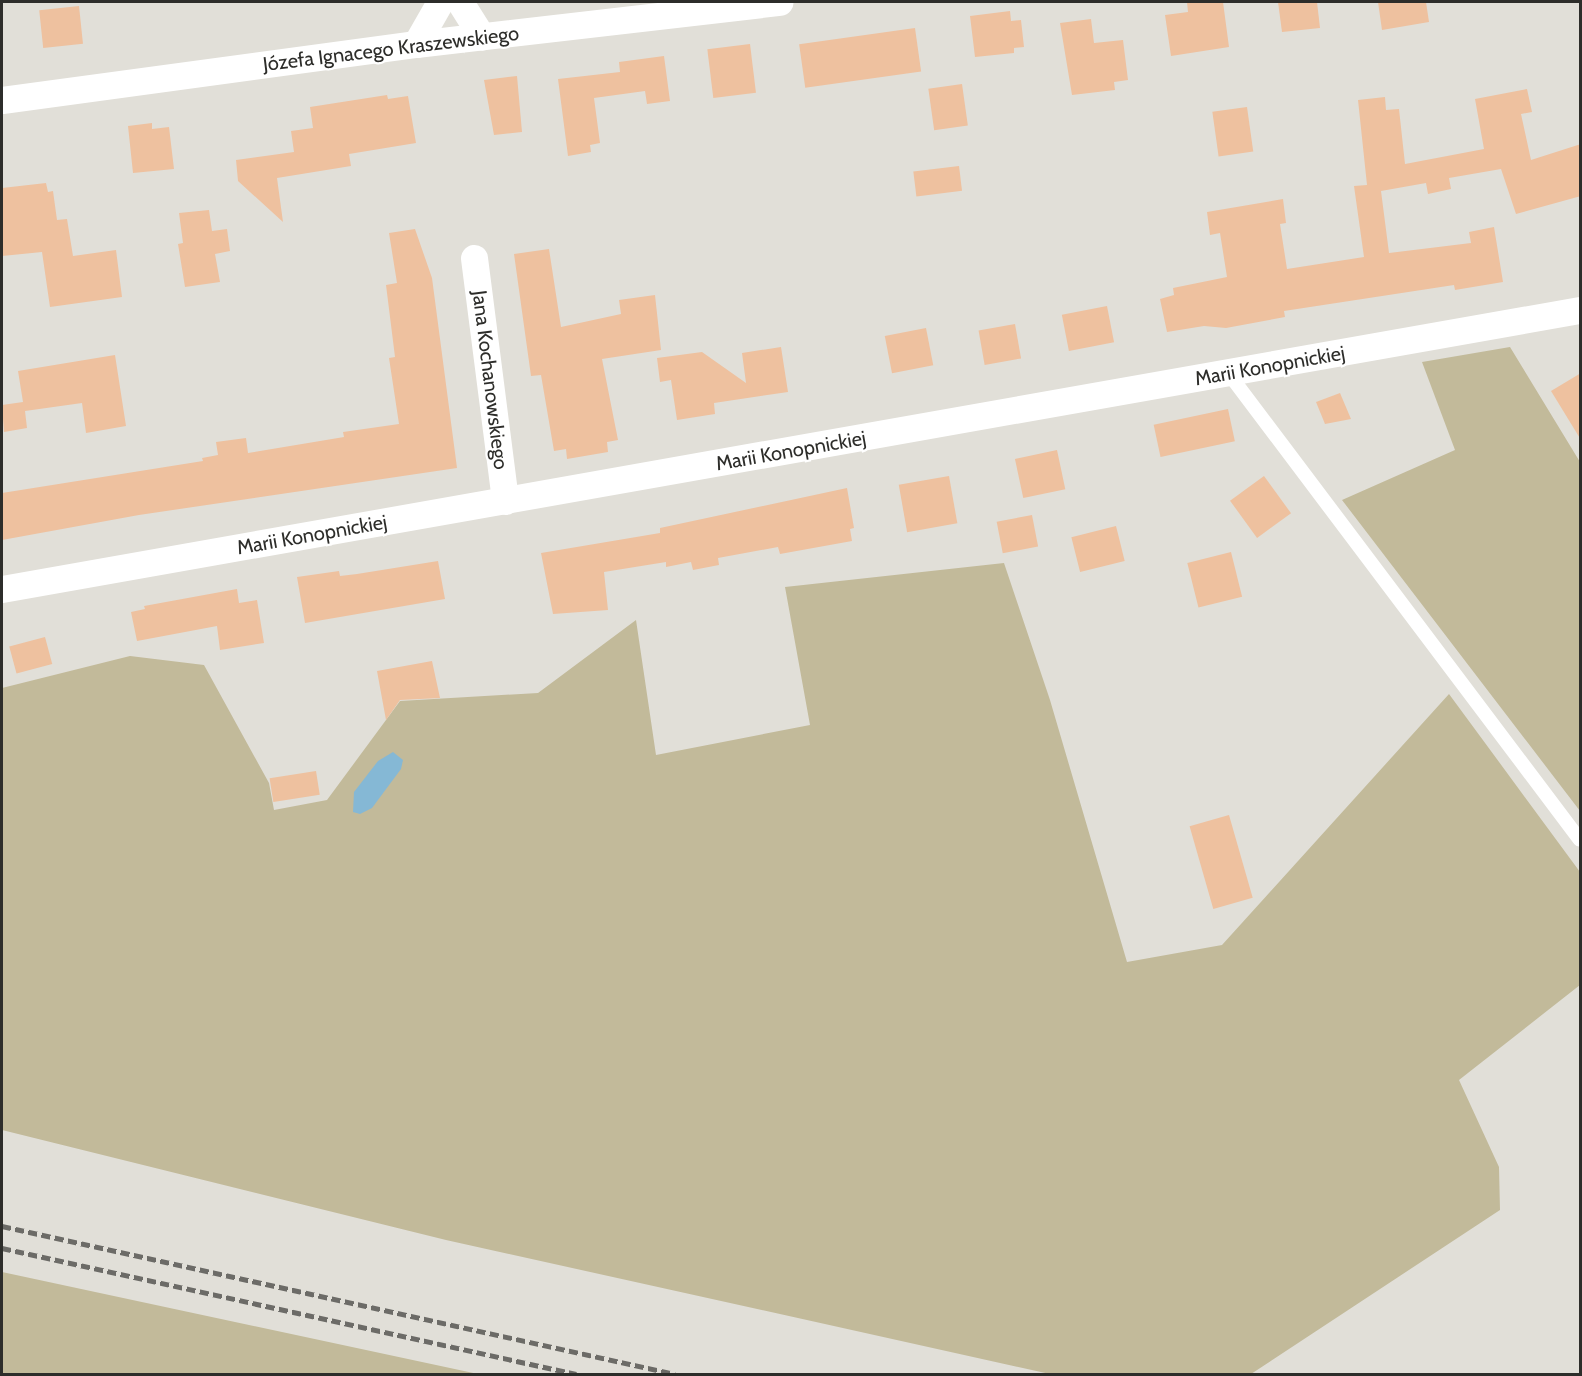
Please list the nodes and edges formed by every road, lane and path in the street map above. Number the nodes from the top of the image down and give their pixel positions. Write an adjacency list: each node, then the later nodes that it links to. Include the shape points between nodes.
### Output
1 (440, 2): 5 (street)
2 (460, 2): 4 (street)
3 (780, 2): 4 (street, Józefa Ignacego Kraszewskiego)
4 (482, 37): 5 (street, Józefa Ignacego Kraszewskiego)
5 (416, 44): 6 (street, Józefa Ignacego Kraszewskiego)
6 (2, 100)
7 (474, 258): 10 (street, Jana Kochanowskiego)
8 (1581, 310): 9 (street, Marii Konopnickiej)
9 (1229, 374): 10 (street, Marii Konopnickiej); 12 (lane)
10 (505, 501): 11 (street, Marii Konopnickiej)
11 (2, 589)
12 (1581, 840)

